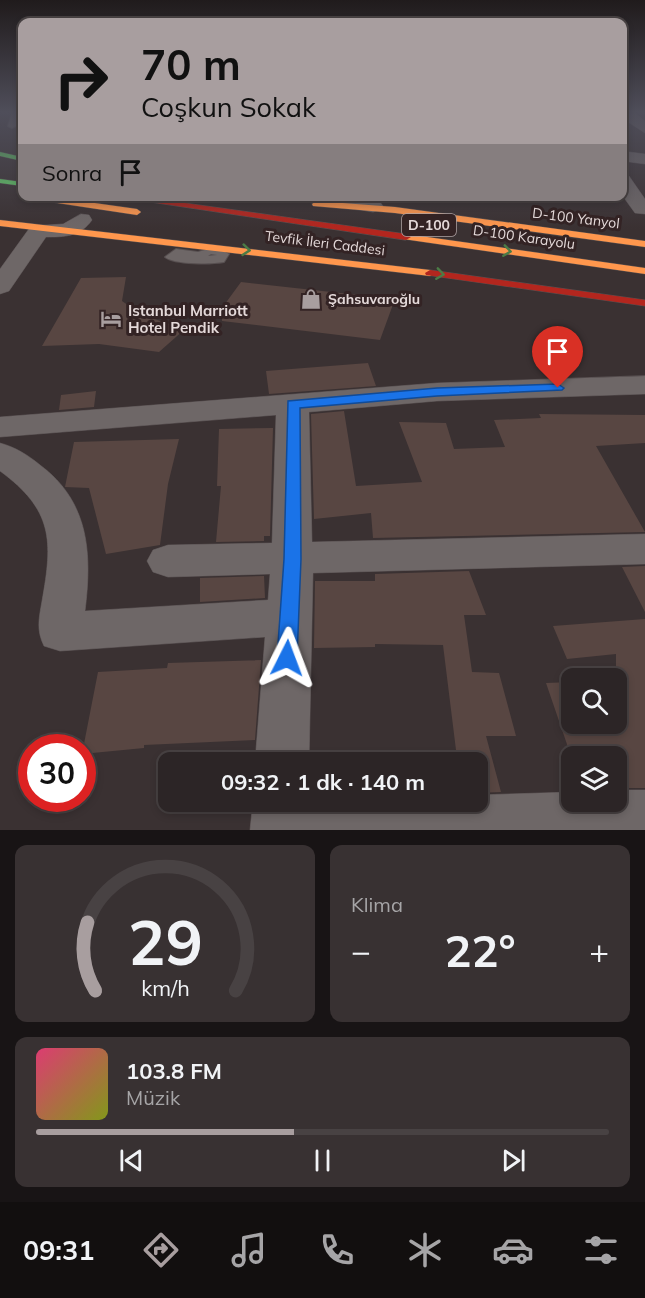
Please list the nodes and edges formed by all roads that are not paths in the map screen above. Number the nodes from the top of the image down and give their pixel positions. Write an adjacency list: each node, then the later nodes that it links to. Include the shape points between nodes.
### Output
1 (0, 154): 5 (main road)
2 (627, 157): 3 (street)
3 (645, 159)
4 (0, 160): 6 (main road)
5 (18, 161)
6 (18, 162)
7 (0, 169): 8 (main road)
8 (18, 171)
9 (0, 181): 10 (main road)
10 (18, 183)
11 (29, 201): 17 (main road)
12 (149, 201): 19 (main road, D-100 Karayolu / D-100)
13 (251, 201): 22 (main road, D-100 Karayolu / D-100)
14 (322, 201): 15 (street)
15 (396, 210): 20 (main road, D-100 Yanyol)
16 (0, 213): 17 (main road, Tevfik İleri Caddesi)
17 (82, 219): 18 (main road, Tevfik İleri Caddesi); 19 (main road); 21 (main road, Tevfik İleri Caddesi); 25 (street, via 39,231)
18 (0, 224)
19 (407, 238): 24 (main road, D-100 Karayolu / D-100, one-way to 24)
20 (645, 244)
21 (222, 245): 23 (lane, via 224,255 217,260); 26 (main road, Tevfik İleri Caddesi, via 331,248); 27 (main road, Tevfik İleri Caddesi, one-way to 27)
22 (645, 253)
23 (203, 258)
24 (645, 271)
25 (0, 286)
26 (645, 291)
27 (645, 303)
28 (645, 386): 29 (street, via 437,392)
29 (293, 404): 30 (street); 33 (street)
30 (0, 427)
31 (0, 454): 35 (street, via 49,493 62,513 70,554 60,633)
32 (645, 549): 33 (street)
33 (292, 559): 34 (street); 35 (street)
34 (168, 561)
35 (289, 617): 36 (street)
36 (282, 752)
37 (280, 812): 39 (street)
38 (645, 818): 40 (street)
39 (279, 830)
40 (306, 830)

